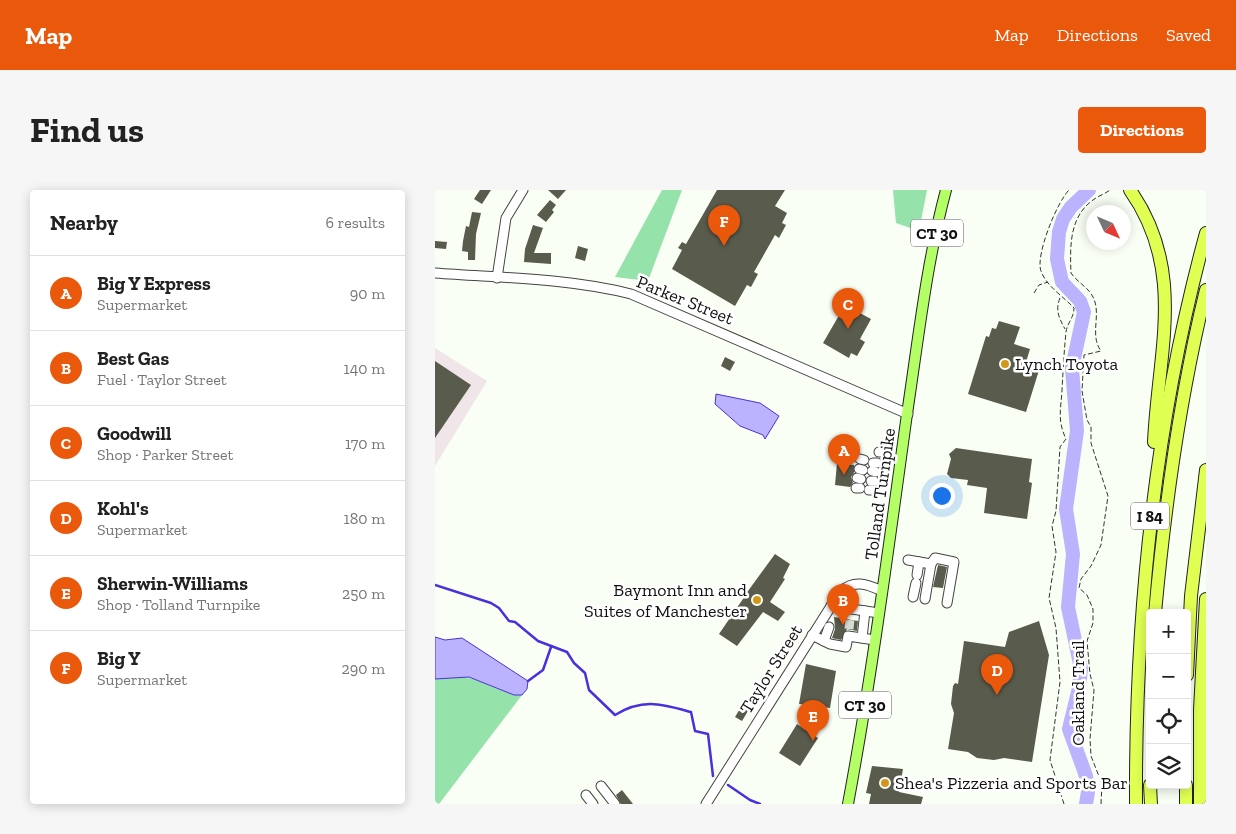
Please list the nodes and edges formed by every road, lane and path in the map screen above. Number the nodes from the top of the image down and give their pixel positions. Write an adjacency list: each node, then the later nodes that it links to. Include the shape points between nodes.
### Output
1 (523, 190): 8 (street, via 506,218)
2 (946, 190): 14 (main road, Tolland Turnpike / CT 30)
3 (1069, 190): 9 (path, Oakland Trail, via 1049,228 1038,263)
4 (1110, 190): 45 (path, Oakland Trail, via 1081,211 1071,231 1071,273 1093,296 1098,318 1095,325 1097,345 1101,351 1084,355 1082,391 1091,427 1091,443 1108,496 1098,554 1081,578 1079,588 1091,602 1093,616 1087,641 1094,690 1089,739 1101,784)
5 (1130, 190): 16 (highway, via 1154,235 1163,263 1166,290 1155,406)
6 (1206, 232): 16 (highway, I 84, via 1170,386)
7 (435, 273): 8 (street, Parker Street)
8 (497, 278): 14 (street, Parker Street, via 606,287 631,294)
9 (1049, 282): 11 (path, via 1039,285); 12 (path, Oakland Trail)
10 (1206, 290): 26 (highway, via 1175,439)
11 (1034, 293)
12 (1060, 297): 13 (path, Oakland Trail, via 1058,315); 13 (path, Oakland Trail, via 1074,308)
13 (1066, 330): 44 (path, Oakland Trail, via 1059,406 1061,428 1066,439 1060,447 1060,478 1052,526 1056,552 1049,598 1056,628 1060,682 1050,760)
14 (907, 414): 20 (main road, Tolland Turnpike / CT 30)
15 (1206, 470): 35 (highway, via 1191,596)
16 (1149, 525): 46 (highway, I 84, via 1138,668)
17 (908, 560): 18 (street)
18 (919, 562): 19 (street); 21 (street)
19 (931, 564): 23 (street); 24 (street, via 935,558 954,562)
20 (882, 591): 25 (street, Taylor Street, via 857,583 847,586); 28 (main road, Tolland Turnpike / CT 30)
21 (913, 597)
22 (1206, 598): 49 (highway, via 1200,709)
23 (925, 599)
24 (947, 603)
25 (831, 606): 27 (street); 32 (street, Taylor Street)
26 (1155, 609)
27 (858, 610): 28 (street); 29 (street); 31 (street)
28 (879, 613): 33 (main road, Tolland Turnpike / CT 30)
29 (853, 620)
30 (829, 627): 34 (street)
31 (853, 634): 33 (street); 34 (street, via 846,647)
32 (812, 636): 34 (street); 42 (street, Taylor Street)
33 (875, 640): 43 (main road, Tolland Turnpike / CT 30)
34 (824, 641)
35 (1188, 654)
36 (601, 786): 41 (street)
37 (1150, 789): 47 (highway)
38 (1186, 789): 48 (highway)
39 (586, 795): 40 (street)
40 (593, 804)
41 (615, 804)
42 (706, 804)
43 (848, 804)
44 (1064, 804)
45 (1101, 804)
46 (1136, 804)
47 (1151, 804)
48 (1187, 804)
49 (1200, 804)

